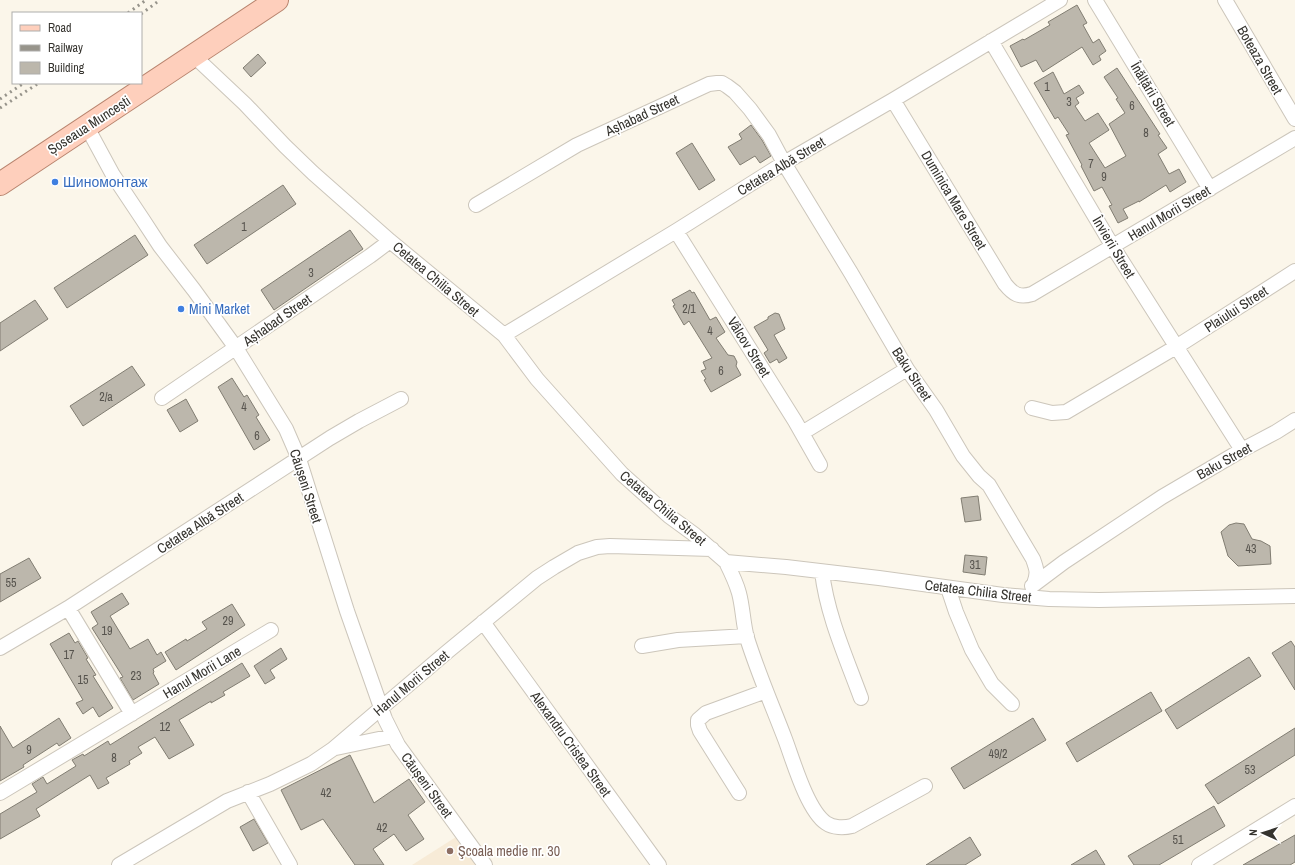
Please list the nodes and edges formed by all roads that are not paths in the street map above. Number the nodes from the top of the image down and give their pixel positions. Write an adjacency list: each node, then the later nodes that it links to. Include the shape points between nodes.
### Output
1 (277, 0): 6 (main road, Șoseaua Muncești)
2 (1060, 0): 5 (street, Cetatea Albă Street)
3 (1095, 0): 13 (street, Înălțării Street)
4 (1225, 0): 8 (street, Boteaza Street)
5 (991, 41): 7 (street, Cetatea Albă Street); 17 (street, Învierii Street)
6 (194, 56): 9 (main road, Șoseaua Muncești); 16 (street, Cetatea Chilia Street, via 285,146)
7 (893, 100): 11 (street, Cetatea Albă Street); 19 (street, Duminica Mare Street, via 1005,284 1013,293)
8 (1295, 119)
9 (87, 126): 12 (main road, Șoseaua Muncești); 22 (street, Căușeni Street, via 113,175 143,220)
10 (1295, 138): 13 (street, Hanul Morii Street)
11 (784, 163): 14 (street, Așhabad Street, via 774,142 750,109 735,92 717,83 702,87 576,145); 15 (street, Cetatea Albă Street); 23 (street, Baku Street)
12 (0, 184)
13 (1210, 189): 17 (street, Hanul Morii Street)
14 (476, 205)
15 (676, 231): 20 (street, Cetatea Albă Street); 28 (street, Vâlcov Street)
16 (390, 241): 20 (street, Cetatea Chilia Street); 22 (street, Așhabad Street)
17 (1113, 247): 19 (street, Hanul Morii Street, via 1032,294); 21 (street, Învierii Street)
18 (1295, 271): 21 (street, Plaiului Street)
19 (1020, 296)
20 (504, 335): 32 (street, Cetatea Chilia Street, via 537,379 622,474 669,516)
21 (1176, 347): 26 (street, Plaiului Street, via 1066,412 1052,413); 29 (street, Învierii Street)
22 (236, 348): 24 (street, Așhabad Street); 30 (street, Căușeni Street, via 286,429)
23 (907, 369): 28 (street); 35 (street, Baku Street, via 936,410 963,456 988,485 1033,559 1037,569)
24 (162, 398)
25 (401, 399): 30 (street, Cetatea Albă Street, via 359,421)
26 (1032, 408)
27 (1295, 420): 29 (street, Baku Street)
28 (802, 433): 31 (street, Vâlcov Street)
29 (1242, 450): 35 (street, Baku Street, via 1132,516)
30 (299, 459): 39 (street, Cetatea Albă Street); 48 (street, Căușeni Street)
31 (820, 465)
32 (712, 549): 33 (street, Cetatea Chilia Street); 40 (street, Hanul Morii Street, via 610,546 578,553 554,566)
33 (726, 562): 34 (street, Cetatea Chilia Street); 42 (street, via 739,594)
34 (822, 572): 36 (street, Cetatea Chilia Street); 46 (street, via 826,597 838,637)
35 (1034, 584): 38 (street, Baku Street)
36 (948, 588): 38 (street, Cetatea Chilia Street); 47 (street, via 972,650 992,684)
37 (1295, 596): 38 (street, Cetatea Chilia Street, via 1099,600)
38 (1023, 597)
39 (68, 608): 44 (street, Cetatea Albă Street); 49 (street)
40 (482, 622): 48 (street, Hanul Morii Street); 60 (street, Alexandru Cristea Street)
41 (271, 630): 49 (street, Hanul Morii Lane)
42 (747, 636): 43 (street, via 678,640); 45 (street)
43 (642, 646)
44 (0, 648)
45 (766, 691): 52 (street, via 804,790 819,817 826,824 852,826); 55 (street, via 706,713 698,720 700,731)
46 (861, 698)
47 (1012, 704)
48 (381, 709): 50 (street, Căușeni Street); 51 (street, Hanul Morii Street)
49 (132, 714): 54 (street, Hanul Morii Lane)
50 (393, 736): 51 (street); 59 (street, Căușeni Street)
51 (333, 750): 53 (street, Hanul Morii Street, via 305,767)
52 (925, 786)
53 (248, 792): 57 (street, Hanul Morii Street); 58 (street)
54 (0, 793)
55 (739, 793)
56 (1295, 806): 61 (street)
57 (119, 865)
58 (290, 865)
59 (485, 865)
60 (658, 865)
61 (1199, 865)

